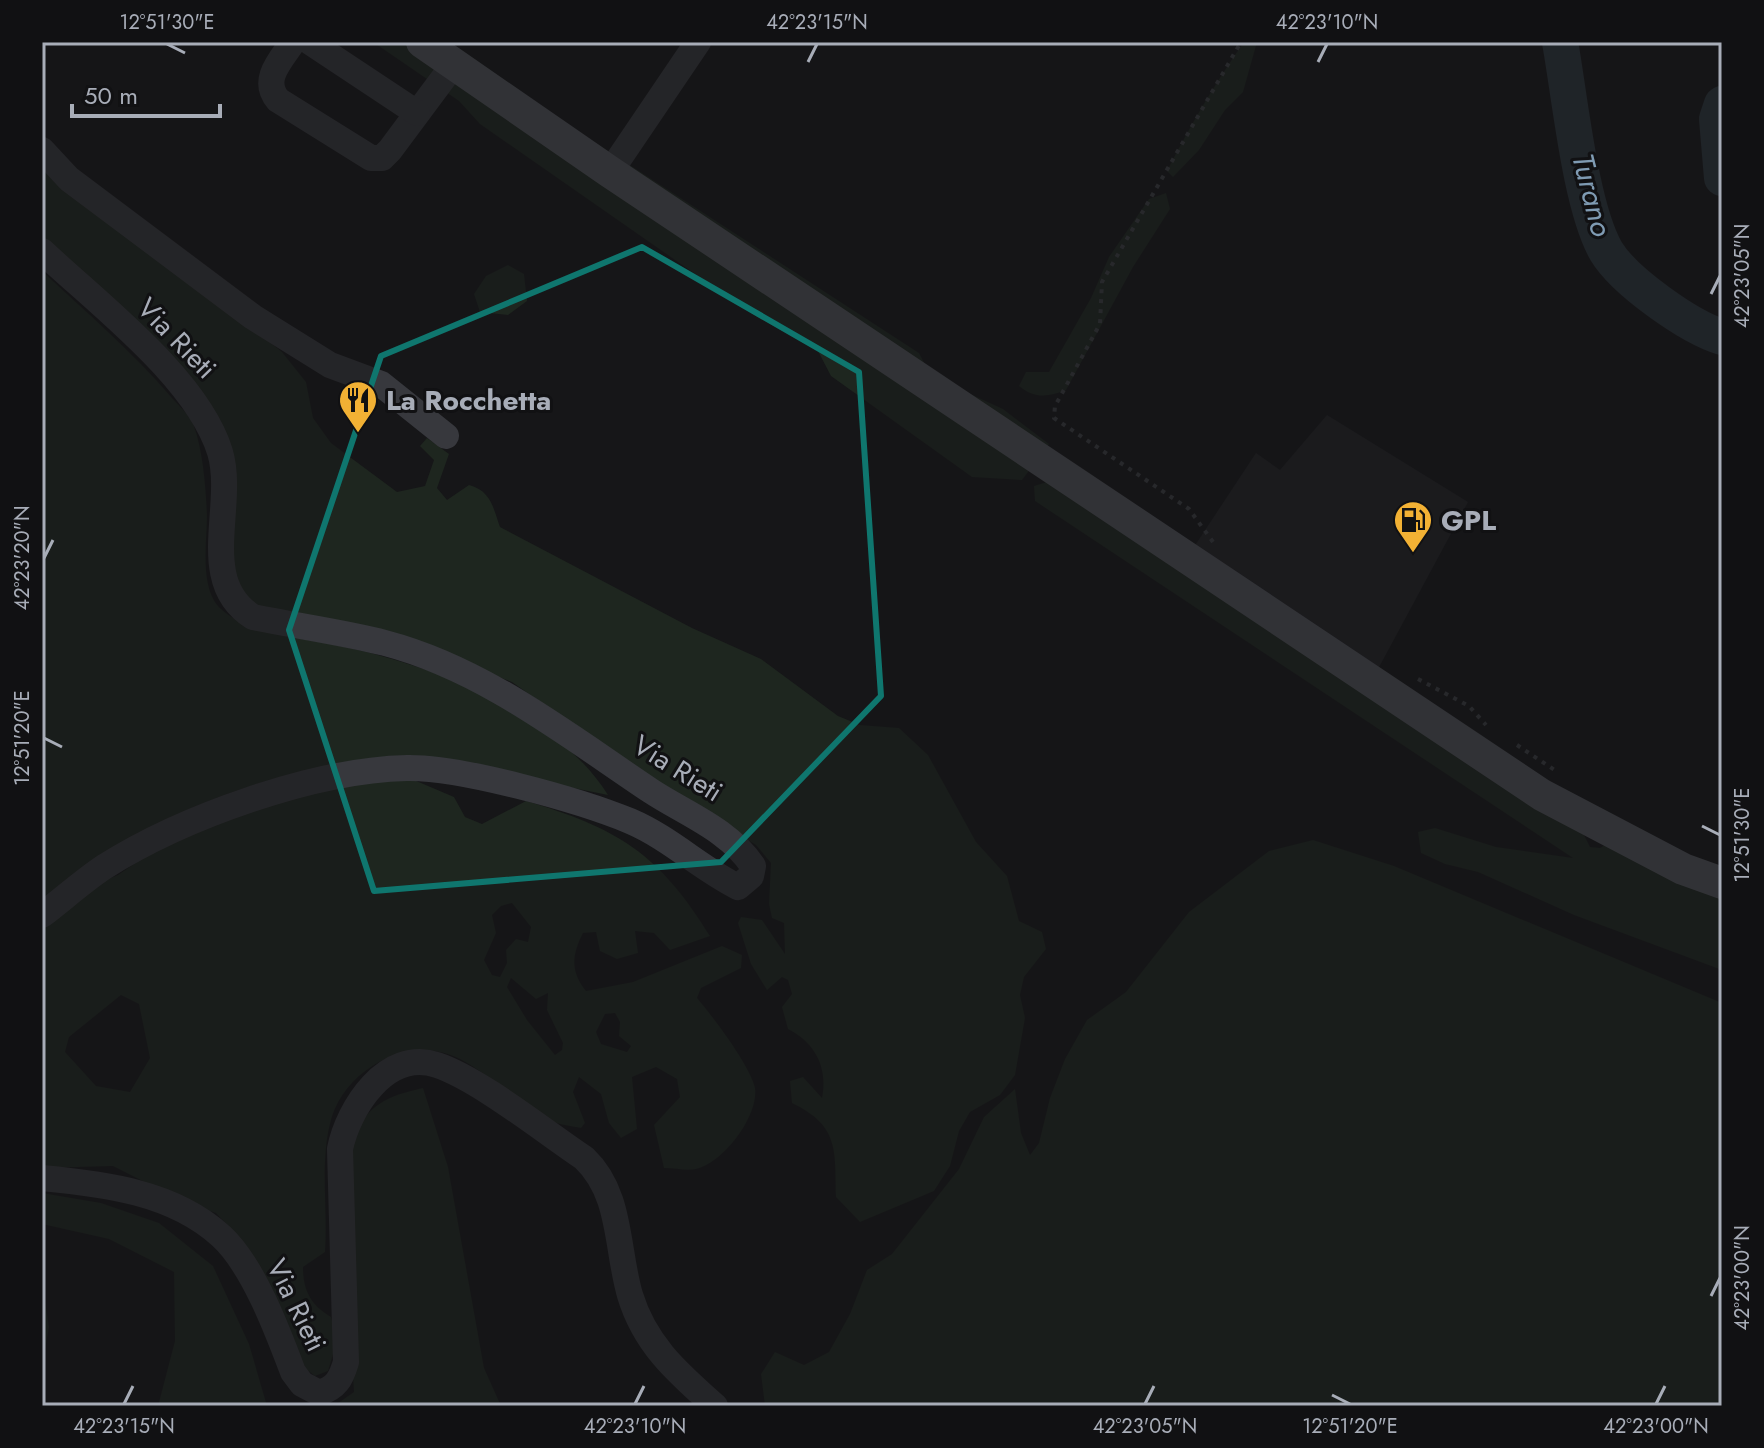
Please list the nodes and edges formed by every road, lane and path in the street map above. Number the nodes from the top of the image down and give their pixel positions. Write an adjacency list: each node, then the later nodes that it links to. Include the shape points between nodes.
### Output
1 (293, 42): 7 (street, via 269,81 270,91 371,158 382,158)
2 (310, 42): 7 (street)
3 (422, 42): 6 (main road)
4 (698, 42): 9 (street)
5 (1241, 42): 12 (path, via 1102,282 1100,324 1055,406 1054,418 1189,509)
6 (454, 64): 7 (street); 9 (main road)
7 (417, 113)
8 (42, 150): 11 (street, via 81,188 253,317 330,365 381,384)
9 (610, 172): 17 (main road, via 1542,795 1683,869)
10 (42, 251): 18 (street, Via Rieti, via 175,377 200,408 222,460 221,567 236,607 253,617 386,643 447,666 530,708 655,794 713,826 753,866 751,876 738,887 677,845 630,821 537,793 406,768 339,777 233,803 105,866)
11 (446, 436)
12 (1213, 542)
13 (1406, 672): 14 (path, via 1469,706)
14 (1497, 732)
15 (1510, 740): 16 (path)
16 (1559, 774)
17 (1722, 883)
18 (42, 915)
19 (42, 1178): 20 (street, Via Rieti, via 101,1184 164,1201 222,1236 253,1281 293,1372 319,1393 342,1377 346,1362 340,1149 344,1129 354,1106 384,1076 405,1066 435,1064 463,1077 600,1173 617,1221 630,1296 655,1349)
20 (715, 1406)

